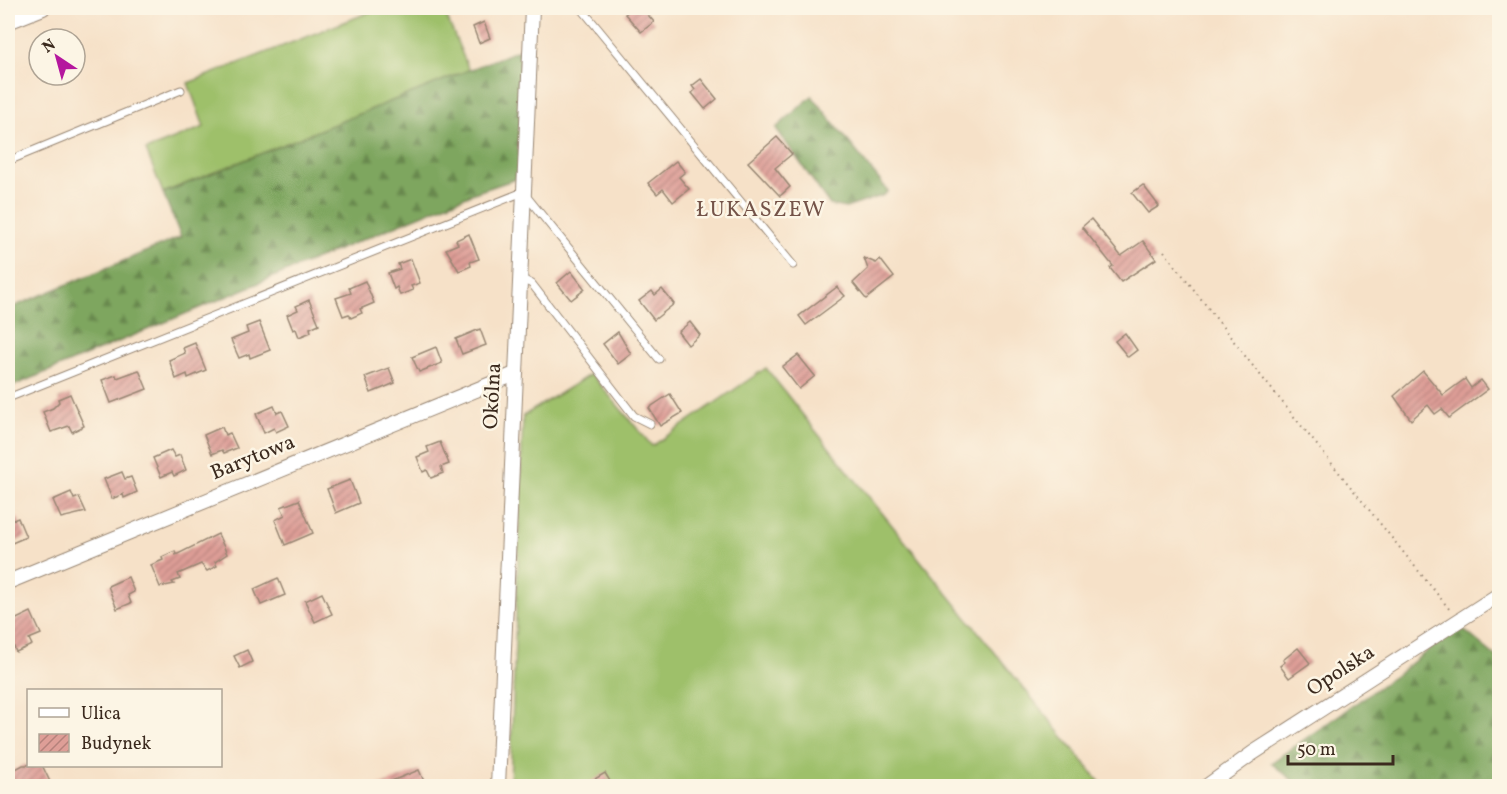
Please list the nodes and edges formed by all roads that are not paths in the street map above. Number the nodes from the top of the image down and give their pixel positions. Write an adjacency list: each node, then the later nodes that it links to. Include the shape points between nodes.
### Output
1 (43, 8): 4 (street)
2 (532, 8): 7 (street, Okólna)
3 (581, 8): 8 (lane)
4 (8, 22)
5 (182, 90): 6 (lane)
6 (8, 161)
7 (524, 192): 9 (street, Okólna); 10 (lane); 12 (lane)
8 (793, 265)
9 (520, 278): 11 (street, Okólna); 13 (lane, via 532,284 634,416)
10 (659, 359)
11 (515, 374): 14 (street, Barytowa); 16 (street, Okólna)
12 (8, 398)
13 (650, 424)
14 (8, 582)
15 (1500, 594): 17 (street, Opolska)
16 (498, 786)
17 (1207, 786)

